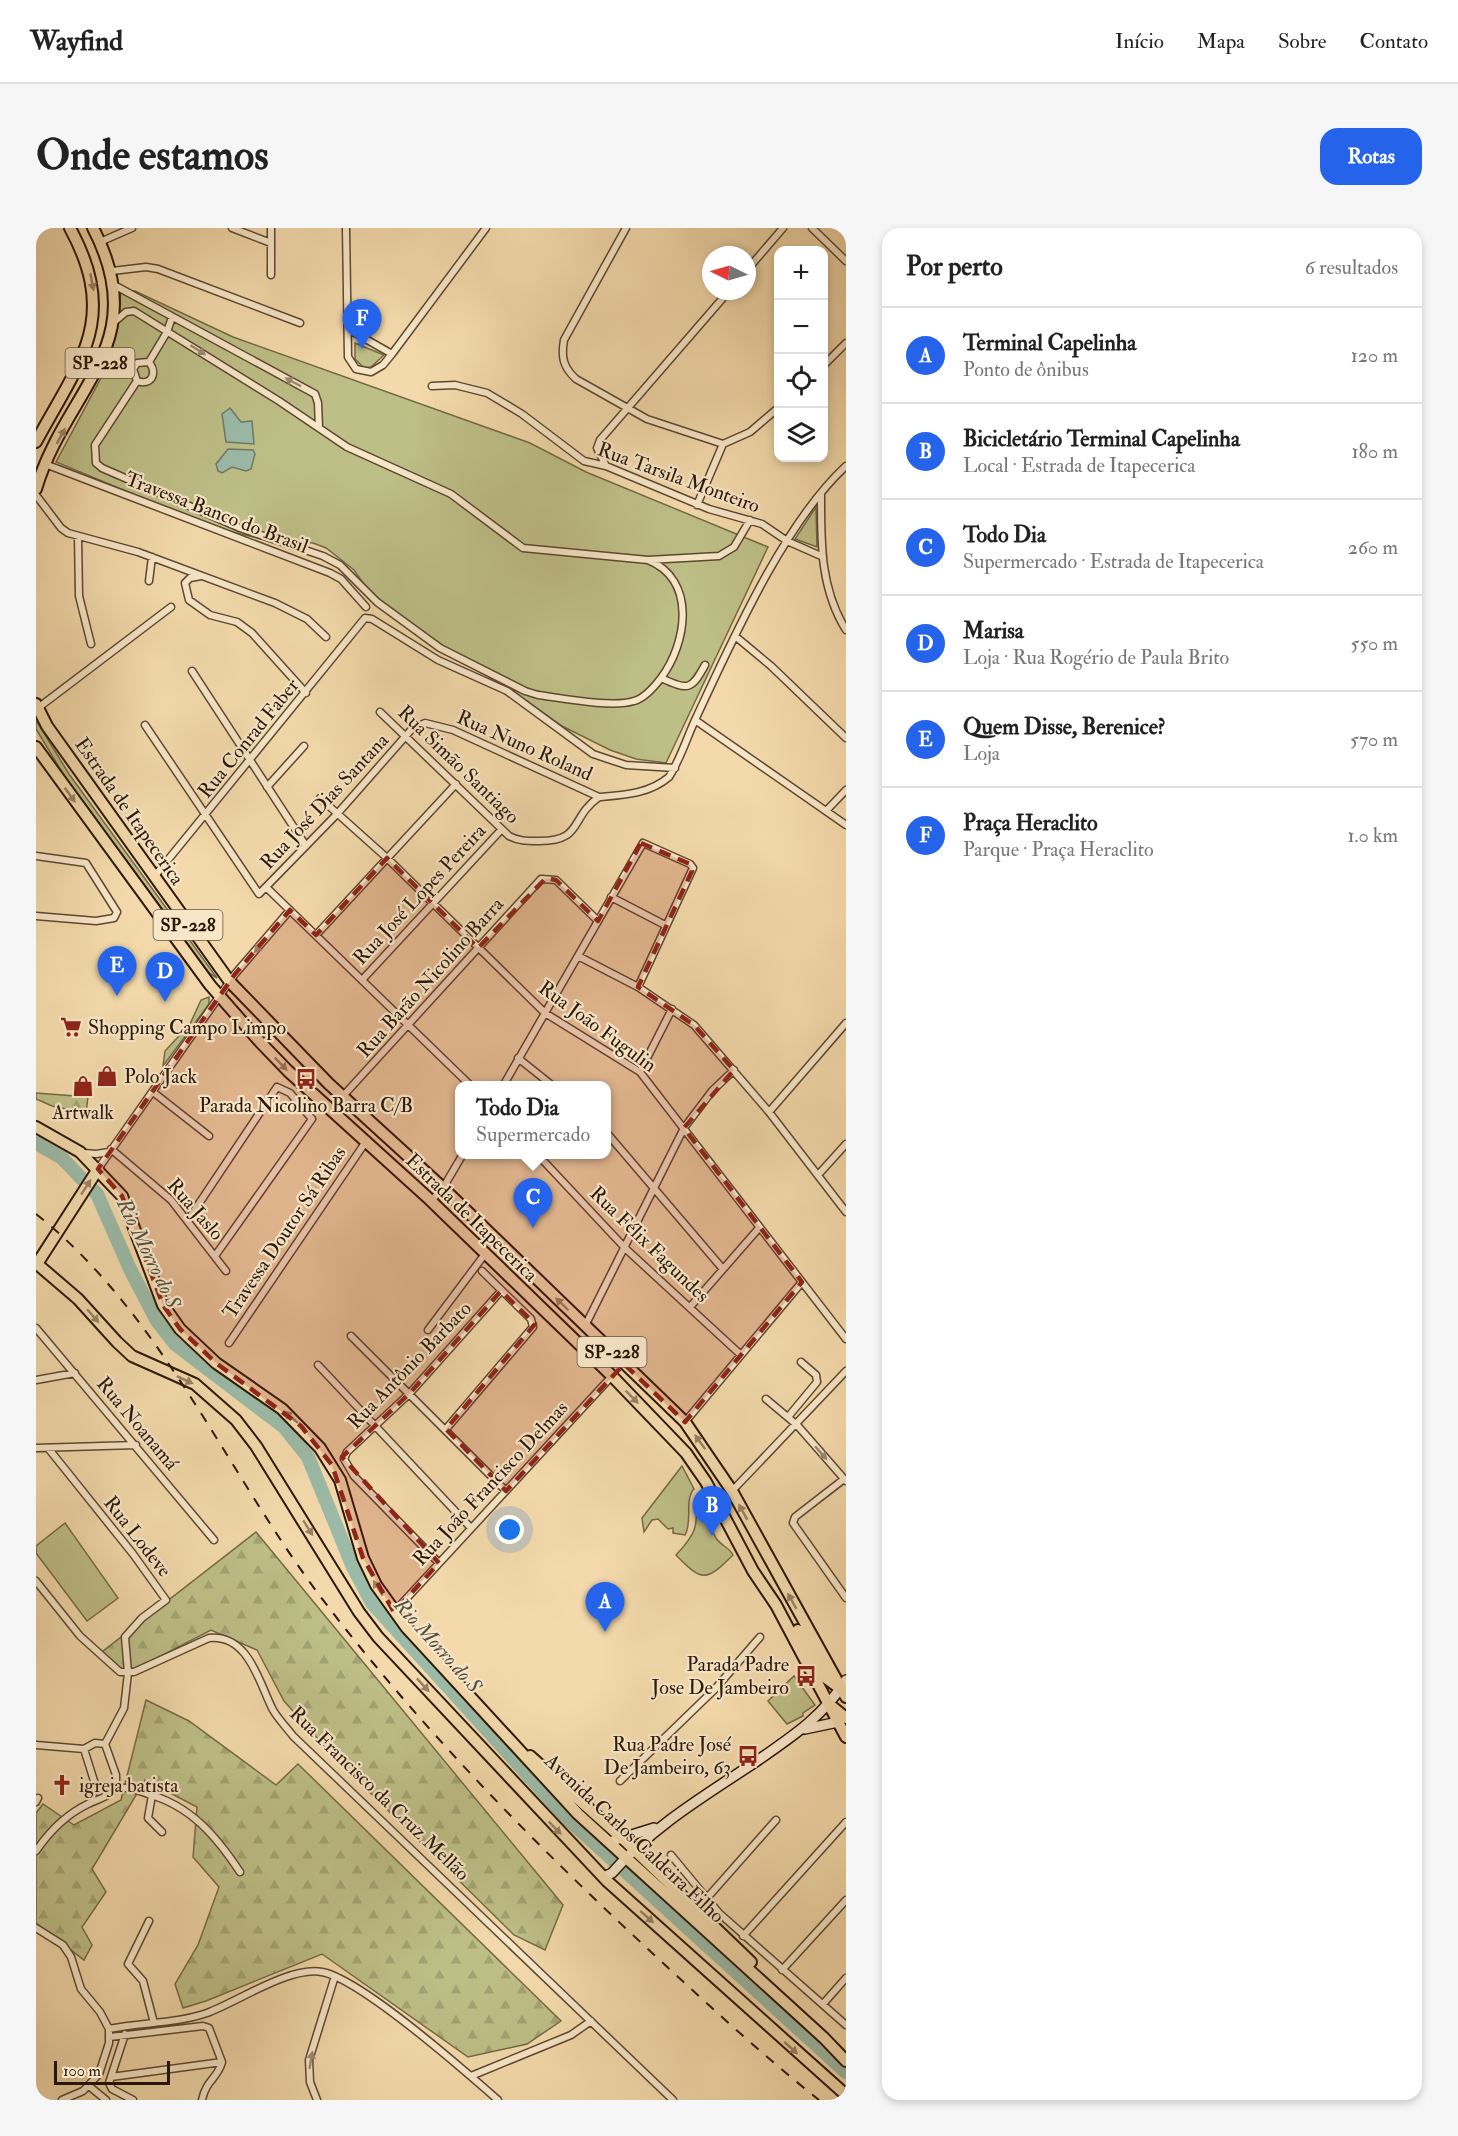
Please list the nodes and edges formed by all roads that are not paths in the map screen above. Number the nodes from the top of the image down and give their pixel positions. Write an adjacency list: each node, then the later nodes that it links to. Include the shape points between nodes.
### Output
1 (70, 228): 33 (main road, SP-228, one-way to 33, via 89,270 94,292 93,324 82,358)
2 (93, 228): 11 (main road, SP-228)
3 (132, 228): 11 (street)
4 (232, 228): 12 (street)
5 (271, 228): 12 (street)
6 (346, 228): 22 (street)
7 (486, 228): 25 (street)
8 (626, 228): 30 (street, via 572,323 562,353 576,379)
9 (783, 228): 13 (street)
10 (812, 228): 14 (street)
11 (100, 242): 15 (main road, SP-228)
12 (271, 243): 16 (street)
13 (756, 260)
14 (846, 261)
15 (112, 271): 17 (main road, SP-228); 21 (street, via 158,269)
16 (271, 275)
17 (114, 285): 19 (street); 20 (main road, SP-228)
18 (721, 300): 30 (street)
19 (172, 317): 23 (street); 32 (street, one-way to 19, via 315,394)
20 (112, 323): 23 (street, via 134,311); 35 (main road, SP-228, one-way to 20, via 98,369)
21 (300, 323)
22 (348, 329): 25 (street); 25 (street, via 348,357 356,369 378,370)
23 (167, 332): 27 (street); 32 (street, one-way to 32)
24 (846, 343): 26 (street)
25 (392, 354)
26 (828, 361)
27 (149, 363): 28 (street, via 136,363 133,375); 28 (street, via 154,368 150,381)
28 (137, 381): 58 (street, via 94,445 96,463 102,468 240,528 323,556 340,565 377,602 440,648 525,691 584,700 634,701)
29 (432, 386): 36 (street, Rua Tarsila Monteiro, via 455,384 487,393 584,461)
30 (628, 408): 34 (street, via 664,427); 36 (street, via 598,444)
31 (774, 411): 34 (street, via 750,432)
32 (318, 428): 47 (street, via 347,447 451,494 523,548)
33 (37, 438)
34 (723, 444): 41 (street)
35 (45, 464): 38 (main road, SP-228); 51 (street, Travessa Banco do Brasil, via 330,573 341,579)
36 (606, 466): 41 (street, Rua Tarsila Monteiro)
37 (846, 466): 39 (street)
38 (36, 489)
39 (821, 494): 44 (street); 45 (street)
40 (36, 495): 43 (street, via 61,528)
41 (697, 505): 42 (street, Rua Tarsila Monteiro)
42 (750, 520): 44 (street, Rua Tarsila Monteiro, via 772,528); 47 (street, via 728,553 687,560)
43 (78, 536): 46 (street); 55 (street, via 79,596)
44 (787, 541): 45 (street, Rua Tarsila Monteiro); 53 (street)
45 (821, 556): 52 (street, via 829,593)
46 (152, 557): 48 (street); 49 (street)
47 (648, 560): 58 (street, via 669,573 682,603 683,634)
48 (204, 576): 54 (street, via 297,613); 59 (street, via 185,583 189,600 210,615 237,622 252,633)
49 (149, 581)
50 (171, 607): 60 (street)
51 (366, 607)
52 (846, 630)
53 (735, 636): 62 (street); 65 (street)
54 (326, 638)
55 (91, 644)
56 (705, 665): 58 (street, via 696,683 688,687)
57 (192, 671): 68 (street)
58 (661, 678)
59 (306, 693): 68 (street, Rua Conrad Faber); 69 (street, Rua Conrad Faber, via 365,618 372,619 438,660 507,691 592,754 626,765)
60 (37, 706): 83 (main road, Estrada de Itapecerica / SP-228)
61 (380, 712): 64 (street, Rua Simão Santiago)
62 (695, 720): 69 (street); 75 (street)
63 (145, 725): 77 (street)
64 (406, 737): 70 (street, Rua Simão Santiago); 73 (street, Rua Nuno Roland, via 425,723 444,726); 76 (street, Rua José Dias Santana)
65 (846, 738)
66 (304, 746): 71 (street)
67 (36, 747): 97 (main road, Estrada de Itapecerica / SP-228, one-way to 97)
68 (250, 762): 71 (street); 77 (street, Rua Conrad Faber)
69 (675, 768): 73 (street, via 659,785 641,792)
70 (456, 784): 79 (street, Rua Simão Santiago); 82 (street)
71 (267, 787): 80 (street)
72 (846, 790): 75 (street)
73 (599, 797): 79 (street, Rua Simão Santiago, via 571,833 560,840 521,841)
74 (320, 798): 76 (street, Rua João Fugulin)
75 (826, 811): 78 (street)
76 (338, 813): 80 (street, Rua José Dias Santana); 82 (street, Rua João Fugulin)
77 (205, 816): 83 (street, Rua Conrad Faber); 84 (street, via 256,892)
78 (846, 825)
79 (501, 830): 86 (street, Rua José Lopes Pereira)
80 (306, 846): 84 (street, Rua José Dias Santana)
81 (36, 856): 88 (street, via 86,862 117,912 114,918 96,921)
82 (387, 858): 86 (street, Rua João Fugulin); 91 (street)
83 (154, 878): 95 (main road, Estrada de Itapecerica / SP-228)
84 (267, 888): 87 (street)
85 (611, 897): 89 (street); 90 (street); 90 (street, via 641,843 690,864 692,871)
86 (433, 903): 92 (street, Rua João Fugulin); 94 (street, Rua José Lopes Pereira)
87 (290, 910): 91 (street); 95 (street, one-way to 95)
88 (36, 916)
89 (598, 921): 92 (street, Rua Barão Nicolino Barra, via 556,880 541,879); 93 (street)
90 (665, 925): 96 (street)
91 (316, 935): 94 (street)
92 (478, 948): 99 (street, Rua João Fugulin); 101 (street, Rua Barão Nicolino Barra)
93 (578, 956): 96 (street); 99 (street)
94 (362, 980): 101 (street)
95 (231, 982): 97 (street); 109 (main road, Estrada de Itapecerica / SP-228)
96 (638, 987): 98 (street)
97 (220, 998): 108 (street); 111 (main road, Estrada de Itapecerica / SP-228, one-way to 111, via 288,1071)
98 (672, 1009): 103 (street, via 694,1025); 104 (street)
99 (545, 1013): 102 (street); 104 (street, Rua João Fugulin)
100 (846, 1023): 110 (street)
101 (408, 1024): 105 (street); 109 (street, Rua Barão Nicolino Barra)
102 (518, 1058): 106 (street); 107 (street)
103 (734, 1070): 110 (street); 113 (street)
104 (640, 1072): 113 (street, Rua João Fugulin)
105 (466, 1081)
106 (505, 1081)
107 (547, 1081)
108 (153, 1092): 114 (street); 119 (street)
109 (344, 1096): 124 (main road, Estrada de Itapecerica / SP-228)
110 (769, 1112): 123 (street)
111 (345, 1120): 116 (main road, Estrada de Itapecerica / SP-228); 124 (main road, via 383,1146 420,1182)
112 (36, 1127): 118 (main road, Avenida Carlos Caldeira Filho)
113 (684, 1128): 125 (street); 129 (street, Rua João Fugulin)
114 (209, 1136)
115 (611, 1138): 125 (street)
116 (367, 1140): 126 (main road, Estrada de Itapecerica / SP-228); 145 (street, Travessa Doutor Sá Ribas)
117 (846, 1144): 123 (street)
118 (80, 1152): 119 (street); 122 (main road, Avenida Carlos Caldeira Filho)
119 (109, 1153): 122 (street); 128 (street, Rua Jaslo, via 171,1200)
120 (461, 1159): 124 (street)
121 (541, 1159): 130 (street, Rua Félix Fagundes)
122 (98, 1169): 133 (main road, one-way to 122); 172 (main road, Avenida Carlos Caldeira Filho, one-way to 122, via 375,1585 363,1558 332,1465 301,1426 216,1363 180,1329 164,1305 122,1196)
123 (818, 1175): 127 (street)
124 (443, 1188): 126 (street); 140 (main road, Estrada de Itapecerica / SP-228, one-way to 124)
125 (654, 1188): 130 (street); 134 (street)
126 (431, 1201): 131 (main road, Estrada de Itapecerica / SP-228)
127 (846, 1212)
128 (188, 1221): 132 (street, Rua Jaslo); 132 (street, Travessa Doutor Sá Ribas, via 277,1087 290,1093 312,1119)
129 (759, 1228): 134 (street); 137 (street, Rua João Fugulin)
130 (626, 1249): 139 (street, Rua Félix Fagundes); 140 (street)
131 (485, 1254): 142 (street); 151 (main road, Estrada de Itapecerica / SP-228)
132 (215, 1256): 135 (street, Rua Jaslo)
133 (36, 1264): 200 (main road, one-way to 200, via 78,1299 132,1356 195,1384 236,1420 378,1637)
134 (723, 1268): 139 (street)
135 (226, 1271)
136 (482, 1271): 138 (street)
137 (802, 1282): 144 (street, Rua João Fugulin); 146 (street)
138 (501, 1291): 153 (street, Rua Antônio Barbato); 159 (street, via 531,1319 533,1327)
139 (690, 1307): 146 (street, Rua Félix Fagundes)
140 (584, 1326): 156 (main road, Estrada de Itapecerica / SP-228)
141 (36, 1328): 150 (street, Rua Noanamá)
142 (428, 1330)
143 (351, 1336): 153 (street)
144 (846, 1339)
145 (229, 1343)
146 (741, 1355): 156 (street)
147 (801, 1362): 155 (street, via 816,1375 817,1382)
148 (318, 1365): 158 (street)
149 (846, 1372): 157 (street)
150 (75, 1373): 152 (street); 160 (street, Rua Noanamá)
151 (612, 1376): 164 (street, Rua João Francisco Delmas); 171 (main road, Estrada de Itapecerica / SP-228, one-way to 171, via 699,1472)
152 (36, 1380)
153 (410, 1393): 158 (street, Rua Antônio Barbato); 159 (street)
154 (766, 1399): 155 (street)
155 (788, 1417): 157 (street)
156 (685, 1422): 165 (main road, Estrada de Itapecerica / SP-228, one-way to 156)
157 (797, 1425): 163 (street, one-way to 163); 165 (street)
158 (376, 1426): 166 (street); 168 (street, Rua Antônio Barbato, via 347,1452 345,1463)
159 (446, 1429): 164 (street)
160 (136, 1445): 162 (street); 167 (street, Rua Noanamá)
161 (36, 1448): 162 (street)
162 (48, 1448): 174 (street, Rua Lodeve, via 166,1599 125,1637)
163 (845, 1480): 170 (street, via 795,1517 793,1523)
164 (506, 1491): 166 (street, Rua João Francisco Delmas)
165 (732, 1491): 175 (main road, Estrada de Itapecerica / SP-228, one-way to 165)
166 (471, 1528): 168 (street, Rua João Francisco Delmas)
167 (214, 1540)
168 (438, 1563): 172 (street, Rua João Francisco Delmas)
169 (36, 1581): 174 (street, via 96,1653 113,1668)
170 (846, 1598)
171 (776, 1605): 175 (main road, via 800,1634 823,1676); 176 (main road, Estrada de Itapecerica / SP-228)
172 (394, 1612): 180 (main road, Avenida Carlos Caldeira Filho)
173 (760, 1637): 184 (street, via 715,1689)
174 (128, 1673): 181 (street, via 122,1713); 210 (street, Rua Francisco da Cruz Mellão, via 203,1639 220,1639 237,1647 250,1660 275,1714 294,1736)
175 (844, 1689): 176 (main road)
176 (829, 1705): 177 (main road); 178 (main road)
177 (842, 1720): 178 (main road); 179 (main road)
178 (802, 1730): 192 (main road)
179 (846, 1737)
180 (513, 1742): 194 (main road); 195 (main road, Avenida Carlos Caldeira Filho, via 559,1795)
181 (105, 1744): 183 (street, via 95,1743); 186 (street, via 116,1775)
182 (36, 1745): 183 (street)
183 (84, 1749): 185 (street)
184 (620, 1781)
185 (95, 1788): 187 (street); 189 (street)
186 (116, 1788): 187 (street); 188 (street)
187 (110, 1794): 189 (street)
188 (152, 1795): 193 (street, via 148,1818); 199 (street, via 177,1804 197,1818)
189 (91, 1802): 196 (street, via 67,1817)
190 (776, 1820): 201 (street)
191 (846, 1822): 205 (street)
192 (662, 1825): 194 (main road); 198 (main road)
193 (162, 1832)
194 (624, 1840): 195 (main road); 198 (main road)
195 (609, 1842): 198 (main road, Avenida Carlos Caldeira Filho)
196 (36, 1851)
197 (671, 1855): 201 (street)
198 (628, 1856): 200 (main road); 216 (main road, via 800,2009)
199 (240, 1872)
200 (604, 1877): 221 (main road, one-way to 221)
201 (707, 1898): 205 (street)
202 (846, 1900): 206 (street)
203 (149, 1921): 211 (street, via 128,1964 144,1981)
204 (36, 1928): 213 (street, via 63,1945 81,1989)
205 (743, 1936): 206 (street)
206 (782, 1970): 209 (street)
207 (334, 1976): 211 (street, via 302,1972 204,2014); 218 (street, via 383,2008); 226 (street, one-way to 207, via 310,2082 309,2060)
208 (846, 1978): 209 (street)
209 (823, 2004): 212 (street)
210 (591, 2021): 218 (street, via 571,2035); 228 (street, Rua Francisco da Cruz Mellão)
211 (154, 2023): 213 (street)
212 (846, 2025)
213 (109, 2029): 215 (street)
214 (125, 2034): 215 (street); 217 (street, via 206,2027 214,2036); 219 (street)
215 (110, 2037): 220 (street, via 103,2067)
216 (846, 2061)
217 (222, 2062): 219 (street); 225 (street, via 207,2082)
218 (471, 2076): 227 (street)
219 (111, 2077): 224 (street, via 110,2087)
220 (89, 2086): 222 (street); 223 (street)
221 (846, 2095)
222 (62, 2100)
223 (106, 2100)
224 (133, 2100)
225 (202, 2100)
226 (317, 2100)
227 (498, 2100)
228 (673, 2100)

